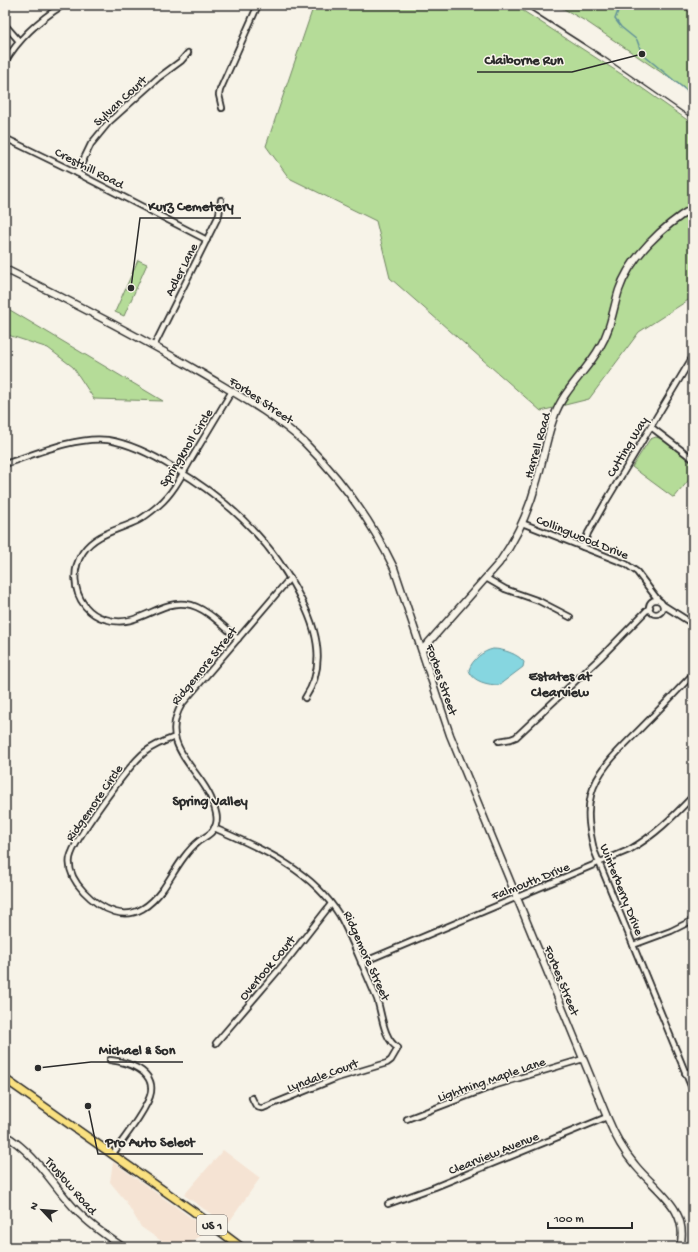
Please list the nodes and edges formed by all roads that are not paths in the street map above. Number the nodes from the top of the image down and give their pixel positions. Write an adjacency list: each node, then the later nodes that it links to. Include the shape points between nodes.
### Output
1 (63, 5): 4 (street, via 40,21)
2 (258, 5): 7 (street, via 220,90)
3 (5, 25): 4 (street)
4 (20, 40): 6 (street)
5 (188, 53): 9 (street, Sylvan Court, via 109,122 91,144)
6 (5, 62)
7 (222, 108)
8 (5, 138): 9 (street, Cresthill Road)
9 (77, 173): 12 (street, Cresthill Road)
10 (221, 200): 12 (street, Adler Lane, via 219,215)
11 (693, 208): 21 (street, Harrell Road, via 662,230 627,272 618,292 605,338 592,360 564,396 554,415 536,484)
12 (207, 240): 14 (street, Adler Lane)
13 (5, 269): 14 (street, Forbes Street)
14 (154, 346): 16 (street, Forbes Street)
15 (692, 358): 17 (street, Cutting Way)
16 (232, 391): 20 (street, Springknoll Circle); 37 (street, Forbes Street, via 276,419 304,443 360,510 394,568)
17 (651, 427): 18 (street); 22 (street, Cutting Way, via 593,525)
18 (693, 459)
19 (5, 464): 20 (street, via 77,442 98,440 133,446)
20 (183, 473): 23 (street, via 248,522 271,549); 36 (street, Springknoll Circle, via 166,498 151,512 137,521 103,535 88,546 76,566 77,591 89,610 102,618 114,621 136,619 174,604 194,605)
21 (522, 523): 22 (street, Collingwood Drive); 24 (street, Harrell Road, via 508,550)
22 (583, 547): 25 (street, Collingwood Drive, via 630,566)
23 (290, 578): 36 (street, Ridgemore Street); 39 (street, via 308,612 318,648 319,658 315,677)
24 (486, 578): 34 (street); 37 (street, Harrell Road)
25 (650, 590): 26 (street, Collingwood Drive); 27 (street, Collingwood Drive)
26 (658, 600): 27 (street); 28 (street)
27 (652, 602): 29 (street)
28 (663, 605): 31 (street); 32 (street)
29 (650, 607): 30 (street); 33 (street)
30 (653, 612): 31 (street); 33 (street)
31 (661, 612): 32 (street)
32 (673, 612): 35 (street)
33 (643, 614): 41 (street, via 516,736)
34 (570, 617)
35 (693, 624)
36 (238, 639): 40 (street, Ridgemore Street, via 182,704 174,723)
37 (422, 650): 45 (street, Forbes Street, via 450,735)
38 (693, 674): 44 (street, Winterberry Drive, via 617,753 594,785 588,813 591,838)
39 (305, 698)
40 (175, 737): 43 (street, Ridgemore Street, via 182,754 209,793 217,820); 43 (street, Ridgemore Circle, via 151,747 138,759 86,827 70,858 72,876 87,894 105,908 126,914 139,911 153,902 190,851)
41 (500, 741)
42 (693, 796): 44 (street, Falmouth Drive, via 649,838)
43 (214, 828): 46 (street, Ridgemore Street, via 283,861 311,882)
44 (599, 863): 45 (street, Falmouth Drive); 48 (street, Winterberry Drive)
45 (517, 896): 49 (street, Falmouth Drive); 52 (street, Forbes Street)
46 (331, 904): 49 (street, Ridgemore Street, via 346,927); 50 (street, Overlook Court)
47 (693, 920): 48 (street)
48 (633, 945): 55 (street, Winterberry Drive)
49 (361, 963): 51 (street, Ridgemore Street, via 386,1031 393,1046)
50 (216, 1043)
51 (398, 1048): 58 (street, Lyndale Court, via 387,1064 337,1078 263,1108 256,1106)
52 (583, 1059): 59 (street, Forbes Street); 60 (street, Lightning Maple Lane, via 496,1085)
53 (110, 1060): 62 (street, via 125,1063 143,1072 150,1081 151,1091 140,1115)
54 (693, 1071): 55 (street)
55 (685, 1073): 57 (street, Winterberry Drive)
56 (5, 1079): 62 (main road, US 1)
57 (693, 1091)
58 (252, 1098)
59 (606, 1117): 63 (street, Clearview Avenue, via 436,1187); 66 (street, Forbes Street, via 626,1154 678,1214 682,1228)
60 (407, 1119)
61 (5, 1135): 64 (street, Truslow Road, via 32,1155 84,1218)
62 (112, 1155): 65 (main road, US 1)
63 (388, 1204)
64 (124, 1247)
65 (241, 1247)
66 (680, 1247)

